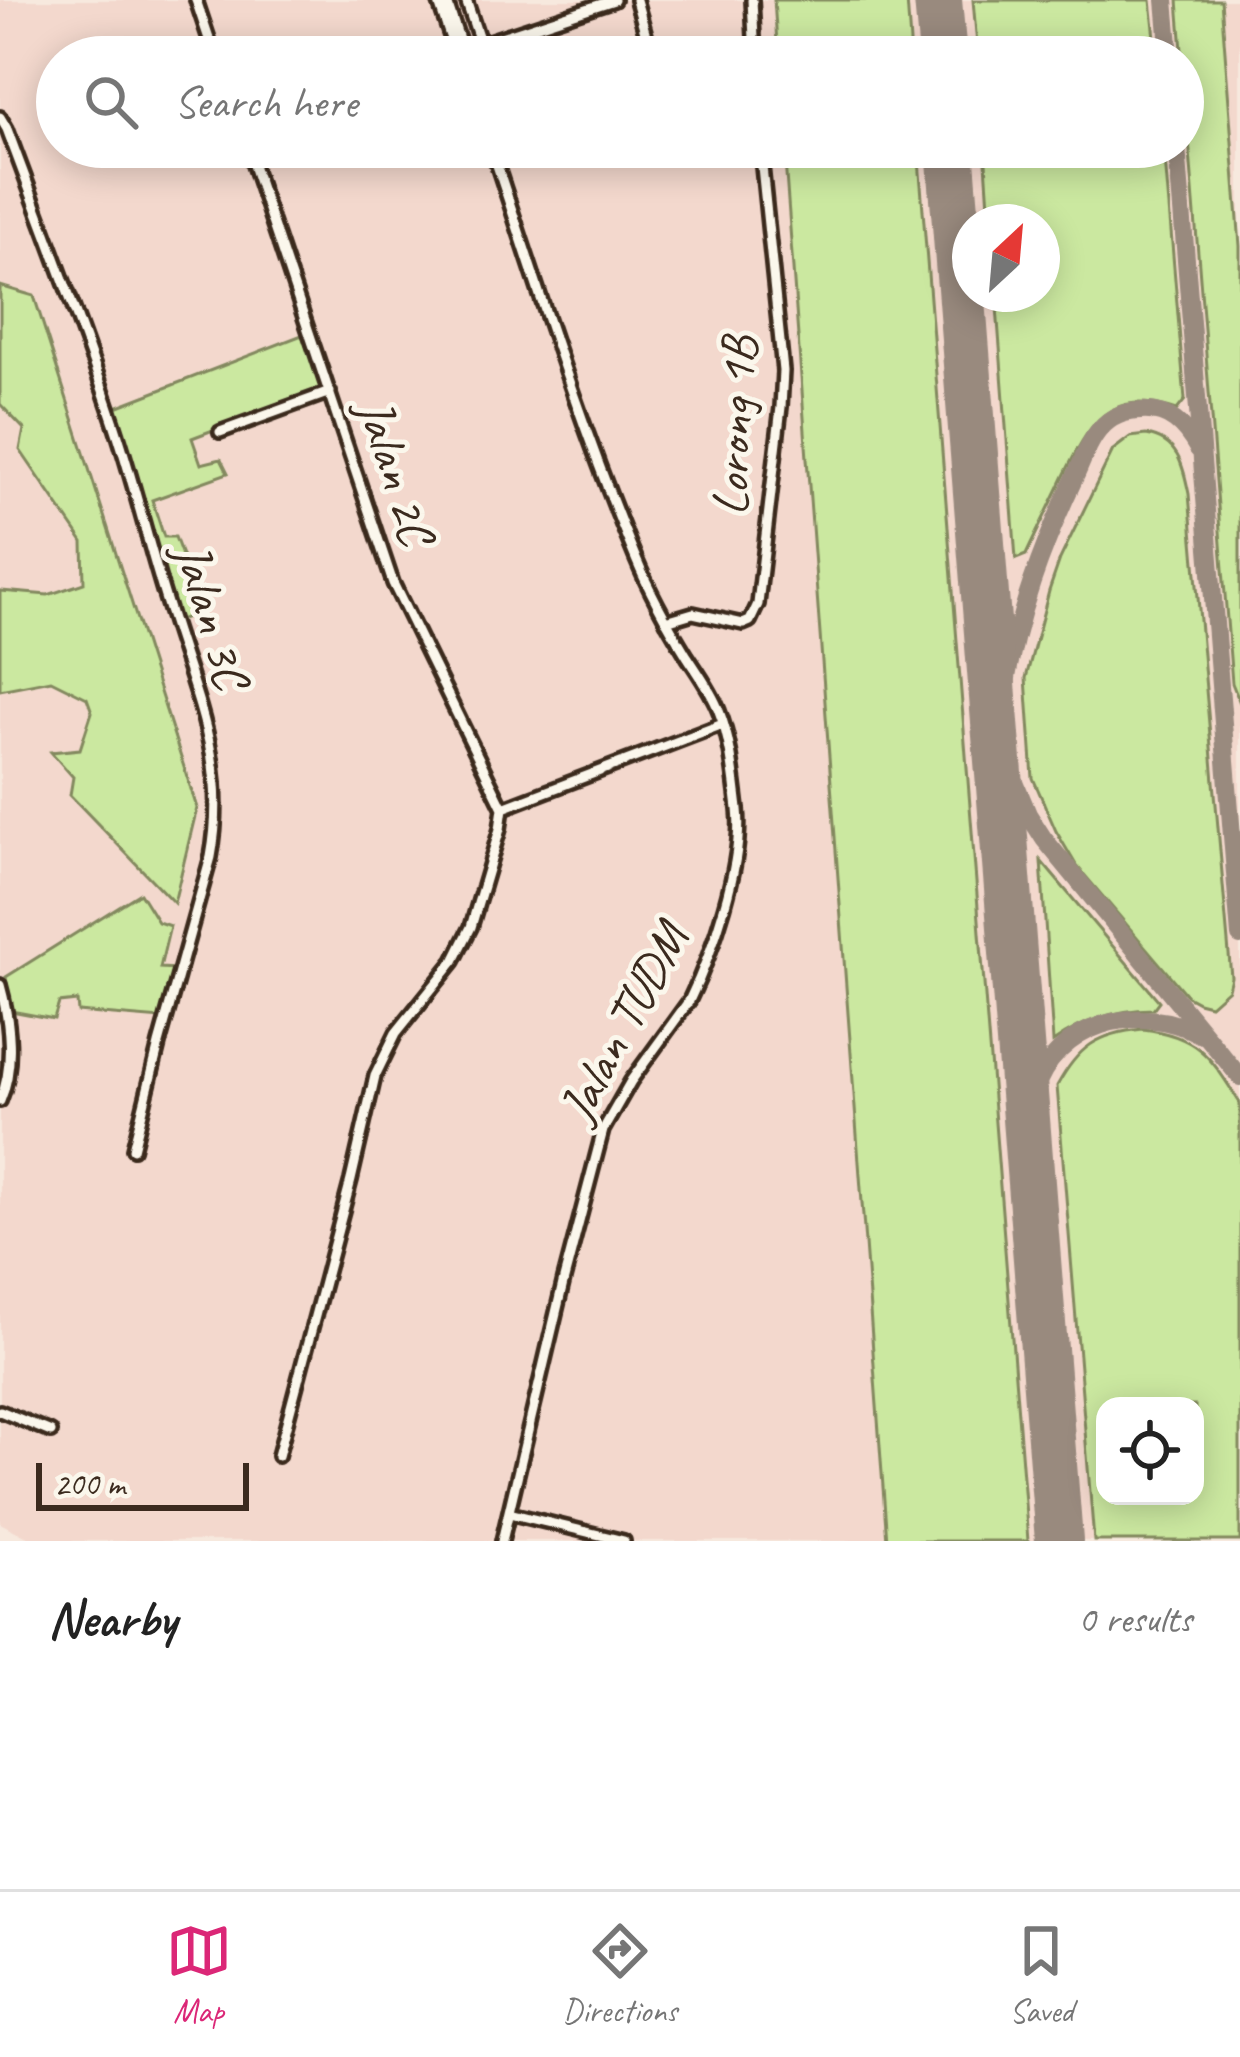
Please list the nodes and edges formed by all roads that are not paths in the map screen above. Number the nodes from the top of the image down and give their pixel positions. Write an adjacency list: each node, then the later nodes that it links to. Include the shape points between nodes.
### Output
1 (196, 0): 7 (street)
2 (442, 0): 8 (street)
3 (466, 0): 9 (street)
4 (614, 0): 10 (street)
5 (636, 0): 11 (street)
6 (752, 0): 12 (street)
7 (208, 36)
8 (454, 36)
9 (477, 36)
10 (504, 36)
11 (646, 36)
12 (754, 36)
13 (0, 117): 24 (street, Jalan 3C, via 130,472 203,711 215,783 212,857)
14 (254, 168): 17 (street, Jalan 2C)
15 (498, 168): 19 (street, Jalan TUDM, via 608,489)
16 (762, 168): 19 (street, Lorong 1B, via 783,370 758,604 743,624 693,613)
17 (330, 392): 18 (street); 21 (street, Jalan 2C, via 393,583)
18 (220, 432)
19 (666, 621): 20 (street, Jalan TUDM)
20 (723, 724): 21 (street); 28 (street, Jalan TUDM, via 739,825 717,929 689,1001 603,1130)
21 (503, 808): 27 (street, via 471,927 374,1076)
22 (0, 986): 23 (street, via 10,1053)
23 (0, 1101)
24 (133, 1150)
25 (0, 1411): 26 (street)
26 (51, 1432)
27 (278, 1456)
28 (509, 1513): 29 (street, Jalan TUDM); 30 (street)
29 (502, 1541)
30 (624, 1541)

